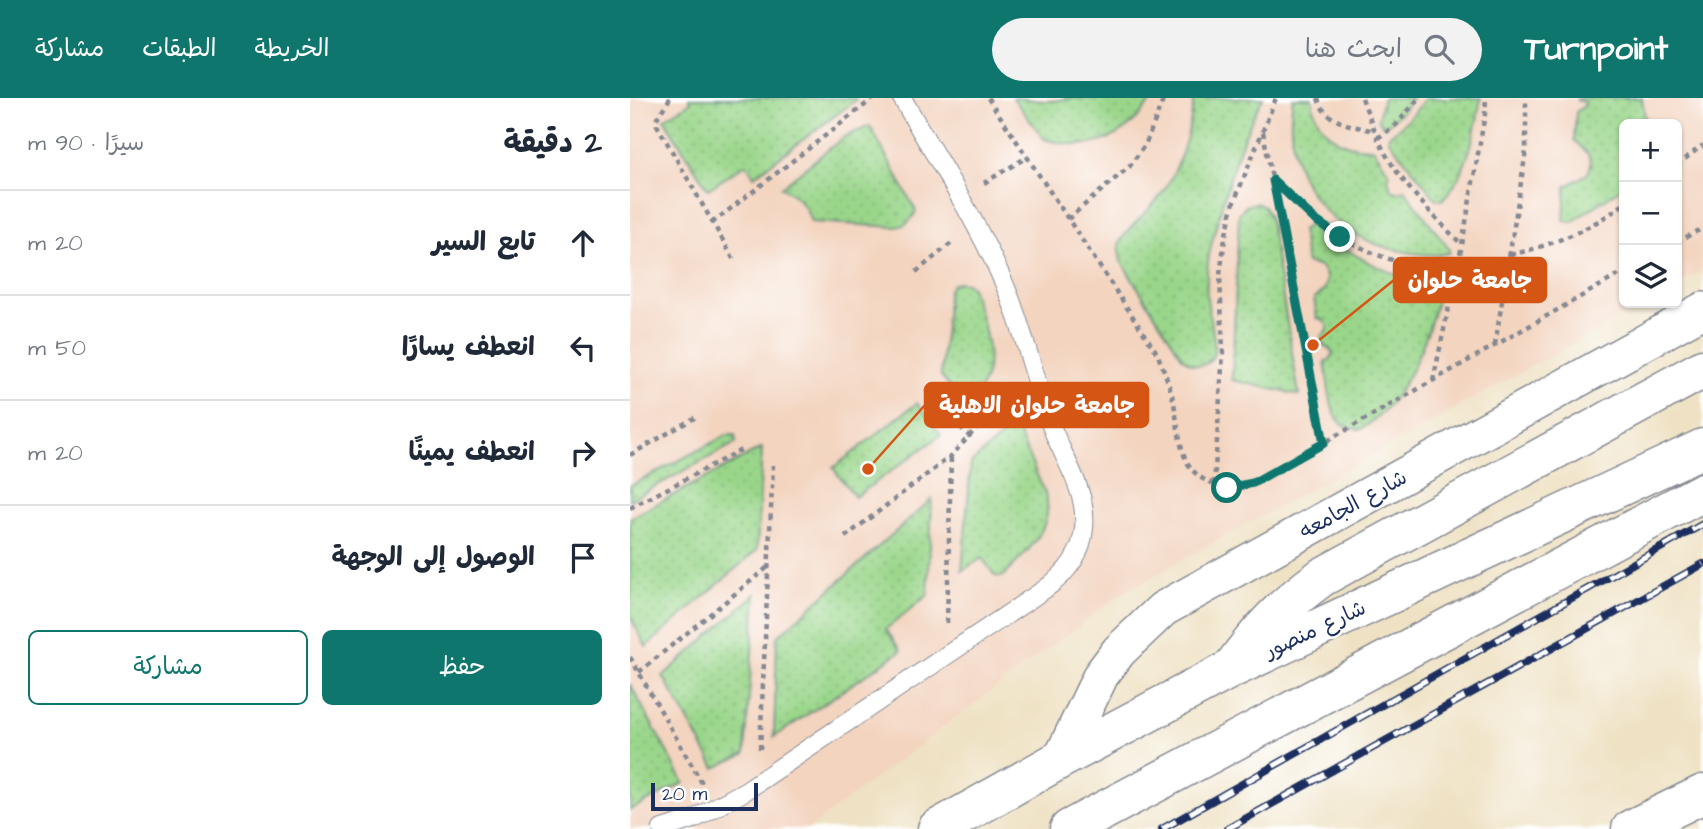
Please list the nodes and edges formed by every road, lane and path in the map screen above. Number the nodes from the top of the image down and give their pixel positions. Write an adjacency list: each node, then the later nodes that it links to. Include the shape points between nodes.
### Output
1 (670, 98): 22 (path, via 657,125)
2 (874, 98): 22 (path)
3 (902, 98): 19 (lane)
4 (988, 98): 16 (path)
5 (1164, 98): 21 (path, via 1146,143 1130,166)
6 (1276, 98): 13 (path)
7 (1318, 98): 12 (path, via 1335,120)
8 (1362, 98): 12 (path)
9 (1419, 98): 14 (path)
10 (1486, 98): 25 (path)
11 (1527, 99): 27 (path, via 1526,150)
12 (1374, 131): 14 (path)
13 (1263, 132): 18 (path); 47 (path, via 1234,202 1225,238)
14 (1378, 138): 25 (path, via 1405,182)
15 (1703, 145): 17 (path)
16 (1027, 157): 19 (path); 21 (path)
17 (1682, 161)
18 (1273, 180): 29 (path, via 1315,220 1366,250 1421,267); 41 (path)
19 (959, 198): 35 (lane, via 1008,294)
20 (1619, 208): 27 (path, via 1561,241)
21 (1068, 219): 47 (path, via 1157,354 1190,467)
22 (712, 223): 28 (path)
23 (1703, 228): 24 (path)
24 (1682, 239)
25 (1462, 245): 29 (path)
26 (940, 252): 30 (path)
27 (1510, 256): 32 (path)
28 (734, 260)
29 (1457, 271): 32 (path); 37 (path)
30 (916, 272)
31 (1619, 275): 34 (path)
32 (1506, 276): 34 (path)
33 (1703, 310): 56 (street, شارع الجامعه, via 1163,609 1119,651 1101,676)
34 (1495, 345): 37 (path)
35 (1033, 367): 40 (path); 52 (lane, via 1054,432 1081,493 1082,544 1061,578)
36 (1703, 369): 54 (main road, via 1322,577 1255,635)
37 (1433, 381): 41 (path)
38 (926, 390): 40 (path)
39 (696, 416): 44 (path)
40 (970, 437): 45 (path)
41 (1324, 443): 47 (path, via 1253,483 1227,488)
42 (1703, 448): 54 (main road, شارع منصور)
43 (745, 449): 49 (path)
44 (630, 455)
45 (951, 456): 50 (path); 52 (path)
46 (773, 466): 51 (path)
47 (1214, 484)
48 (1703, 492): 62 (main road)
49 (630, 508)
50 (845, 537)
51 (768, 567): 55 (path); 57 (path)
52 (947, 656): 57 (lane)
53 (630, 657): 55 (path)
54 (1231, 669): 56 (main road, شارع منصور)
55 (639, 672): 59 (path)
56 (1061, 758): 61 (main road, شارع منصور)
57 (759, 781): 59 (lane)
58 (1703, 794): 63 (main road)
59 (716, 808): 60 (lane)
60 (662, 829)
61 (937, 829)
62 (1069, 829)
63 (1631, 829)

